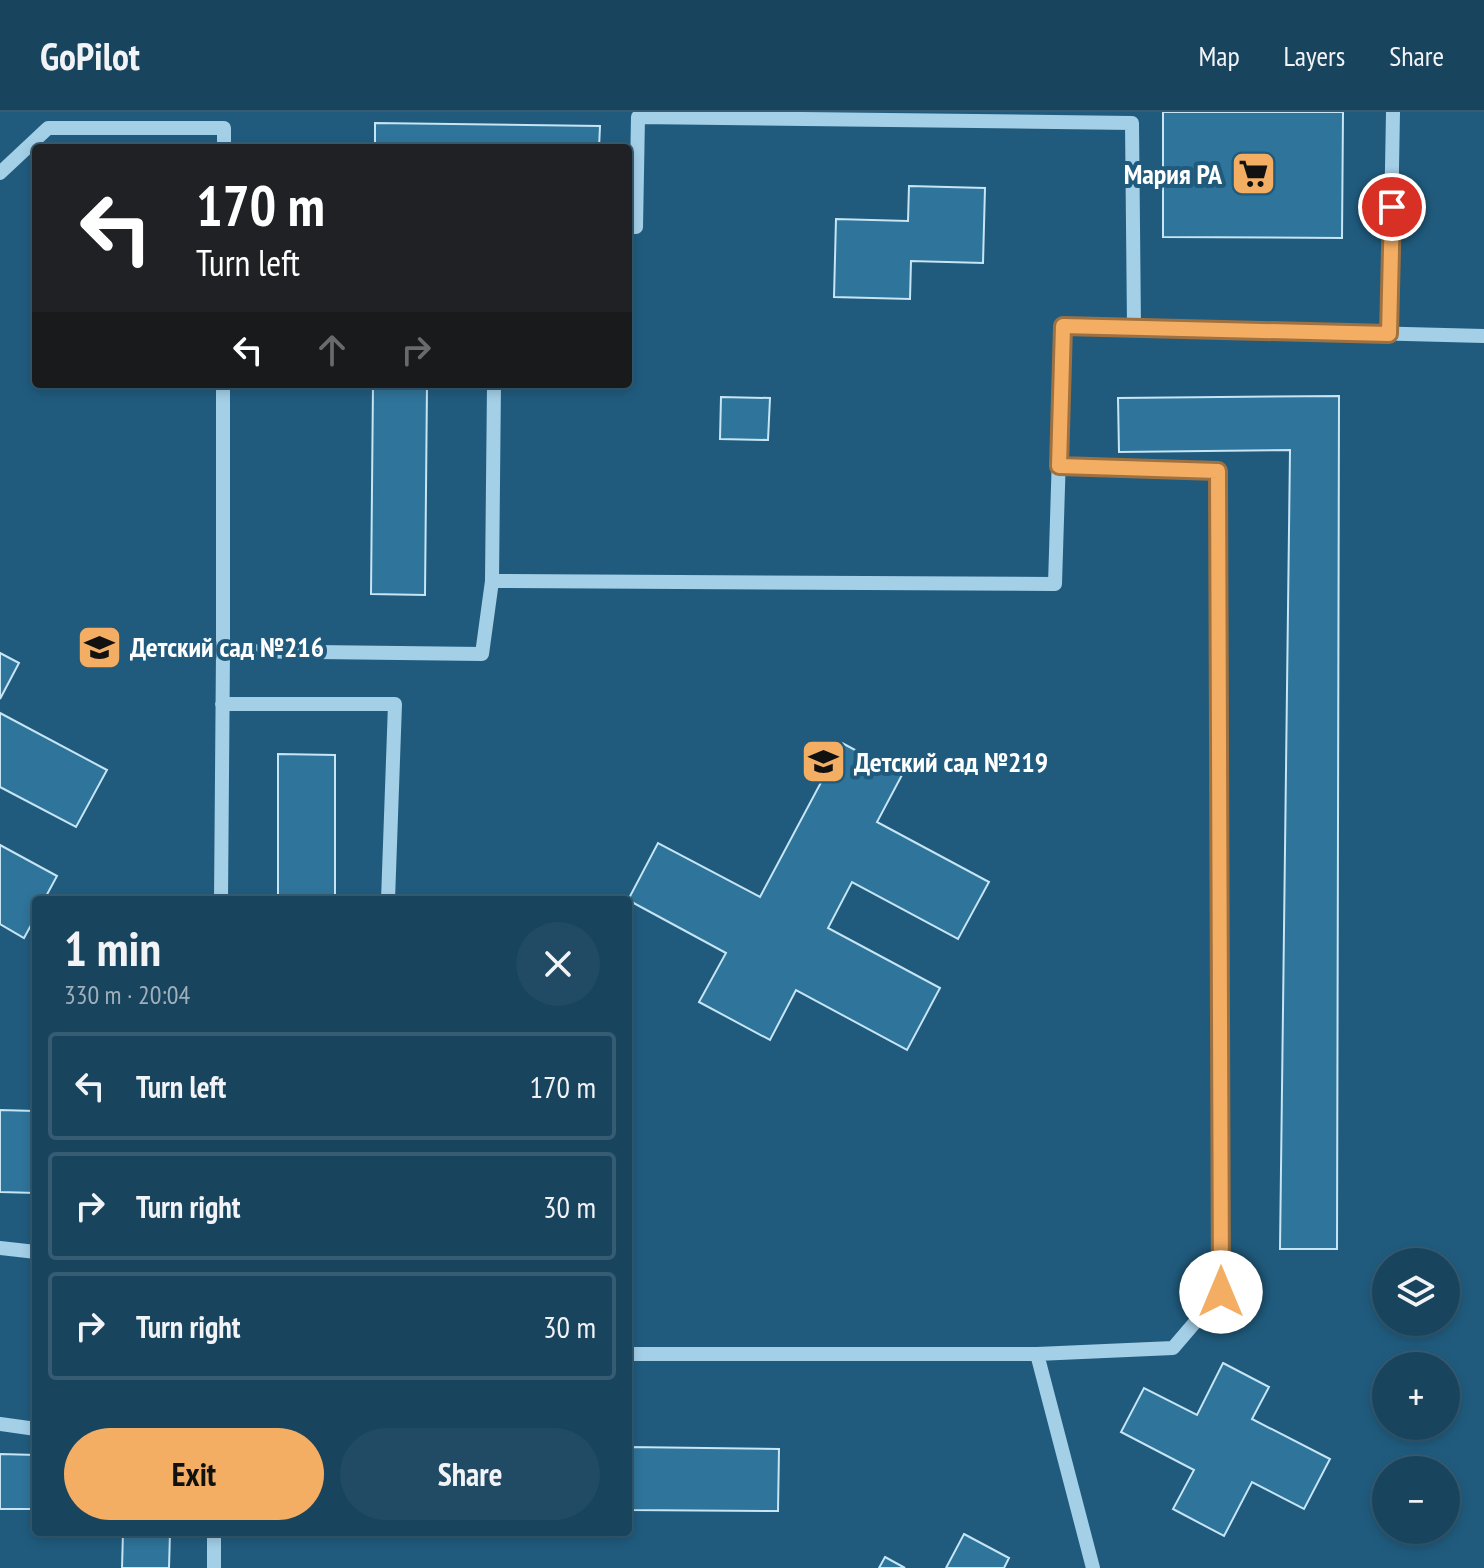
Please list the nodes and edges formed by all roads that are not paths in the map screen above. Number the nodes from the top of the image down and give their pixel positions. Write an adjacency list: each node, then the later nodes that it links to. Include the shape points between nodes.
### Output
1 (1393, 112): 6 (lane)
2 (224, 144): 3 (lane, via 224,128 48,128)
3 (0, 173)
4 (632, 227): 5 (lane, via 638,117 1132,123)
5 (1134, 327): 6 (lane); 10 (lane, via 1063,326)
6 (1389, 334): 7 (lane)
7 (1484, 336)
8 (223, 388): 12 (lane)
9 (494, 388): 11 (lane)
10 (1059, 466): 11 (lane, via 1055,584); 19 (lane, via 1218,471 1221,1292 1173,1348)
11 (492, 581): 12 (lane, via 482,654)
12 (223, 651): 13 (lane)
13 (222, 704): 14 (lane); 15 (lane, via 395,704)
14 (221, 896)
15 (388, 896)
16 (0, 1248): 17 (lane)
17 (32, 1252)
18 (632, 1354): 19 (lane)
19 (1037, 1354): 24 (lane)
20 (0, 1424): 21 (lane)
21 (32, 1428)
22 (214, 1536): 23 (lane)
23 (214, 1568)
24 (1093, 1568)

